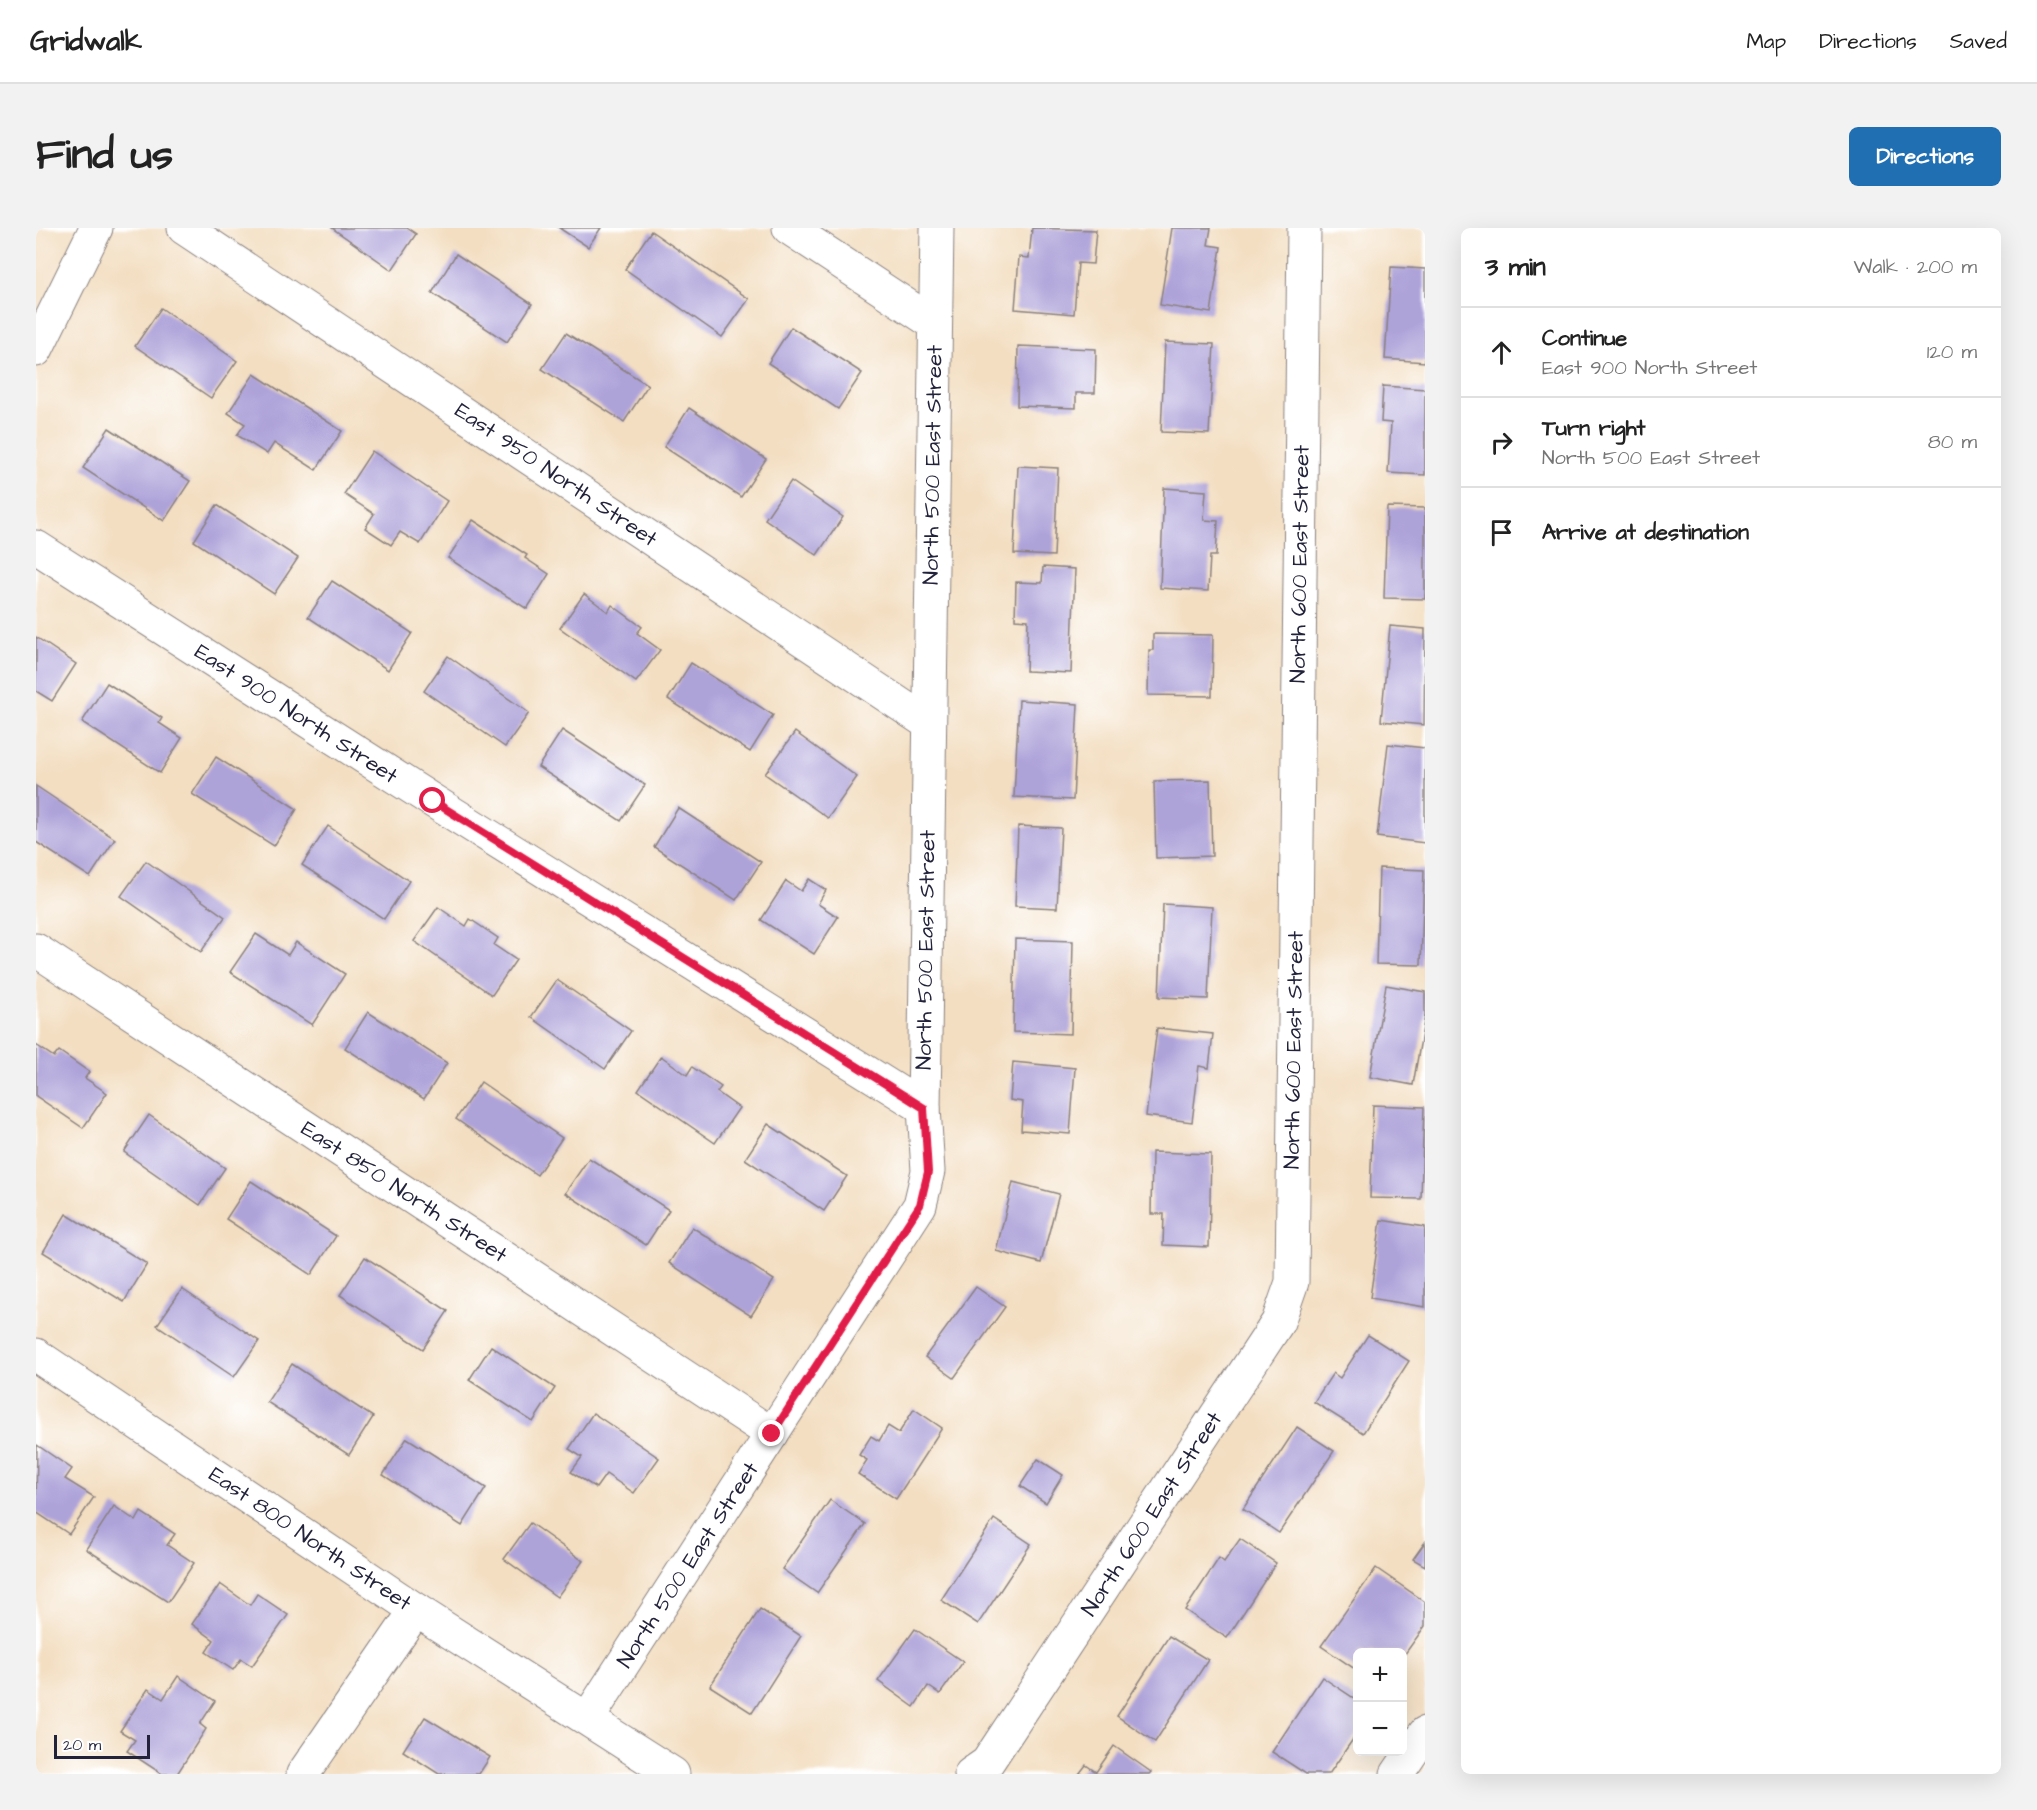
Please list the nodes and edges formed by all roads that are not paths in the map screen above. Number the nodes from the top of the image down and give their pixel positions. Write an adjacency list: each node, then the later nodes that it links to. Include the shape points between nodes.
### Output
1 (96, 228): 7 (street)
2 (184, 228): 9 (street, East 950 North Street)
3 (789, 228): 6 (street)
4 (937, 228): 6 (street, North 500 East Street)
5 (1304, 228): 19 (street, North 600 East Street, via 1292,1282 1278,1322 987,1763)
6 (935, 324): 9 (street, North 500 East Street)
7 (36, 350)
8 (36, 547): 11 (street, East 900 North Street)
9 (928, 723): 11 (street, North 500 East Street)
10 (36, 950): 13 (street, East 850 North Street)
11 (924, 1108): 13 (street, North 500 East Street, via 928,1172 920,1205)
12 (36, 1355): 14 (street, East 800 North Street)
13 (772, 1434): 15 (street, North 500 East Street)
14 (416, 1610): 15 (street, East 800 North Street); 17 (street)
15 (588, 1718): 18 (street)
16 (1425, 1733): 20 (street)
17 (303, 1774)
18 (673, 1774)
19 (971, 1774)
20 (1397, 1774)

